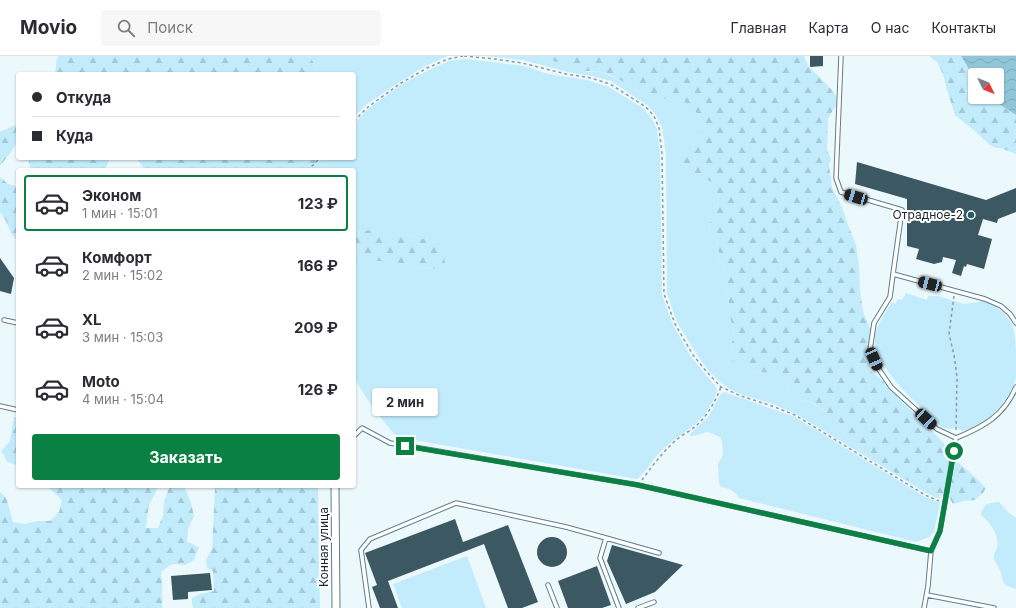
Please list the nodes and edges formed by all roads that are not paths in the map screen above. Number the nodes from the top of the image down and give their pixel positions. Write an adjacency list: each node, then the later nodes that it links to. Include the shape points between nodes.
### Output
1 (841, 56): 2 (lane, via 836,178 841,192 902,210)
2 (893, 274): 5 (lane, via 985,299 1001,306); 10 (lane, via 890,297 874,323 870,350 891,387 937,429)
3 (4, 320): 4 (lane)
4 (16, 323)
5 (1016, 323)
6 (1016, 387): 10 (lane, via 1005,406 992,420)
7 (0, 406): 8 (lane)
8 (16, 410)
9 (356, 434): 13 (lane, via 362,428 390,443 638,485)
10 (956, 438): 13 (lane, via 940,531)
11 (335, 488): 18 (street, Конная улица)
12 (606, 538): 14 (lane); 19 (lane, via 456,503 370,538 361,550); 21 (lane, via 600,558)
13 (931, 551): 16 (lane)
14 (659, 553)
15 (548, 585): 20 (lane)
16 (927, 595): 23 (lane); 24 (lane)
17 (654, 602): 22 (lane)
18 (336, 608)
19 (369, 608)
20 (557, 608)
21 (619, 608)
22 (638, 608)
23 (924, 608)
24 (994, 608)

